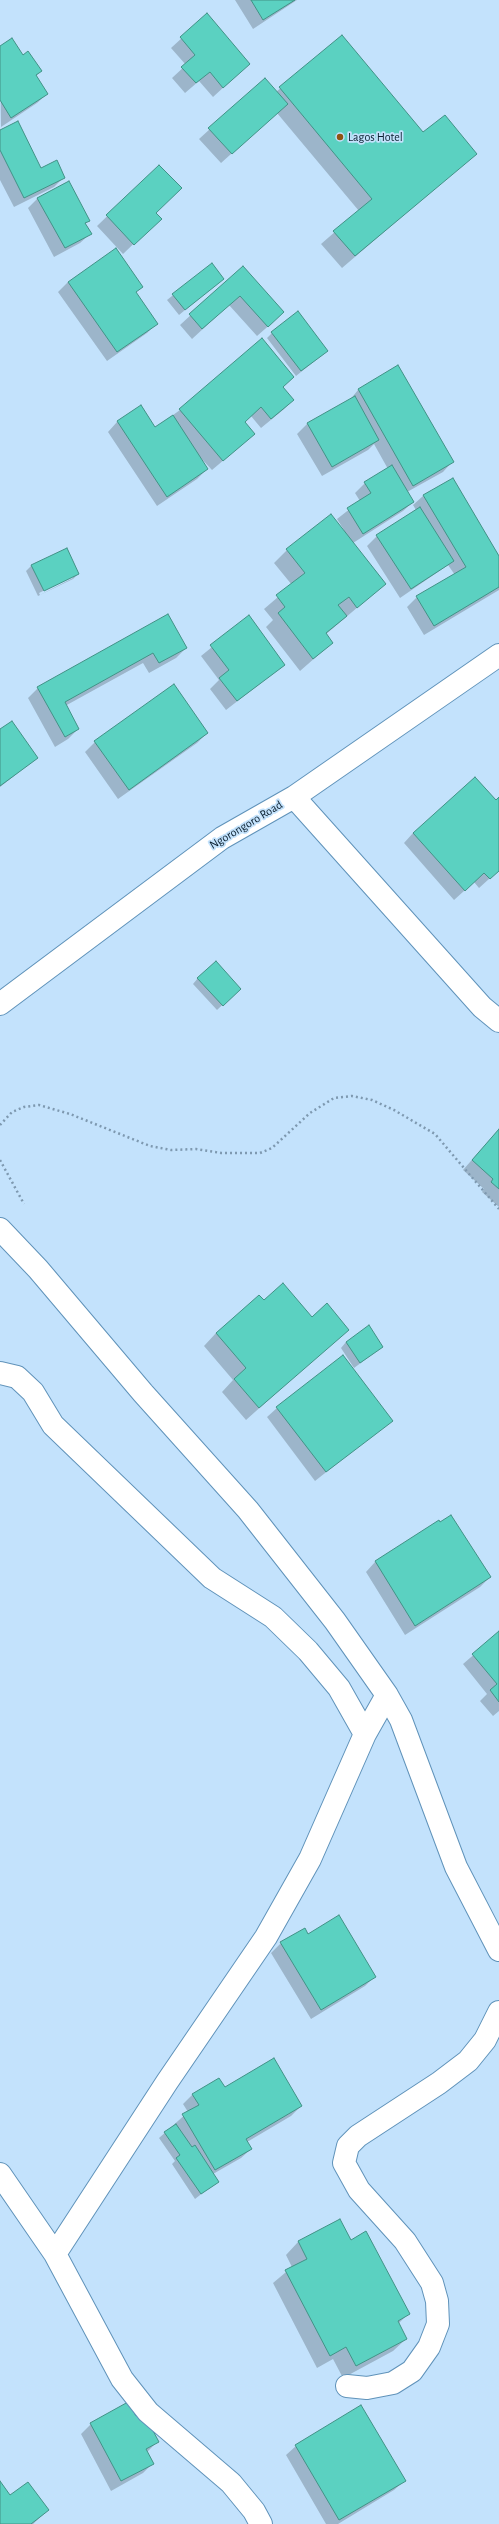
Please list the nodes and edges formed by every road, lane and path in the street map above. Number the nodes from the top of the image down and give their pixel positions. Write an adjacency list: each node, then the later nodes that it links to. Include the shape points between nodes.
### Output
1 (499, 655): 2 (street, Ngorongoro Road)
2 (294, 797): 3 (street, Ngorongoro Road, via 222,838); 4 (street, via 482,1007)
3 (4, 1001)
4 (499, 1021)
5 (0, 1125): 6 (path, via 12,1112 39,1105 70,1114 150,1146 171,1150 260,1153 272,1148 310,1113 334,1098 352,1096 372,1100 436,1134)
6 (499, 1208)
7 (0, 1229): 9 (street, via 38,1269 143,1394 248,1510 335,1621)
8 (0, 1373): 10 (street, via 17,1377 33,1392 53,1425 212,1578 273,1617 308,1651 339,1688)
9 (387, 1695): 10 (street); 11 (street, via 401,1720 456,1867)
10 (365, 1734): 14 (street, via 310,1859 266,1937)
11 (499, 1950)
12 (499, 2012): 15 (street, via 485,2040 468,2061 358,2136 348,2146 344,2163 359,2190 405,2241 432,2283 437,2301 438,2324 429,2347 412,2371 393,2383 367,2388)
13 (0, 2174): 14 (street)
14 (55, 2254): 16 (street, via 122,2379 148,2412 231,2483 254,2511)
15 (347, 2386)
16 (261, 2524)

